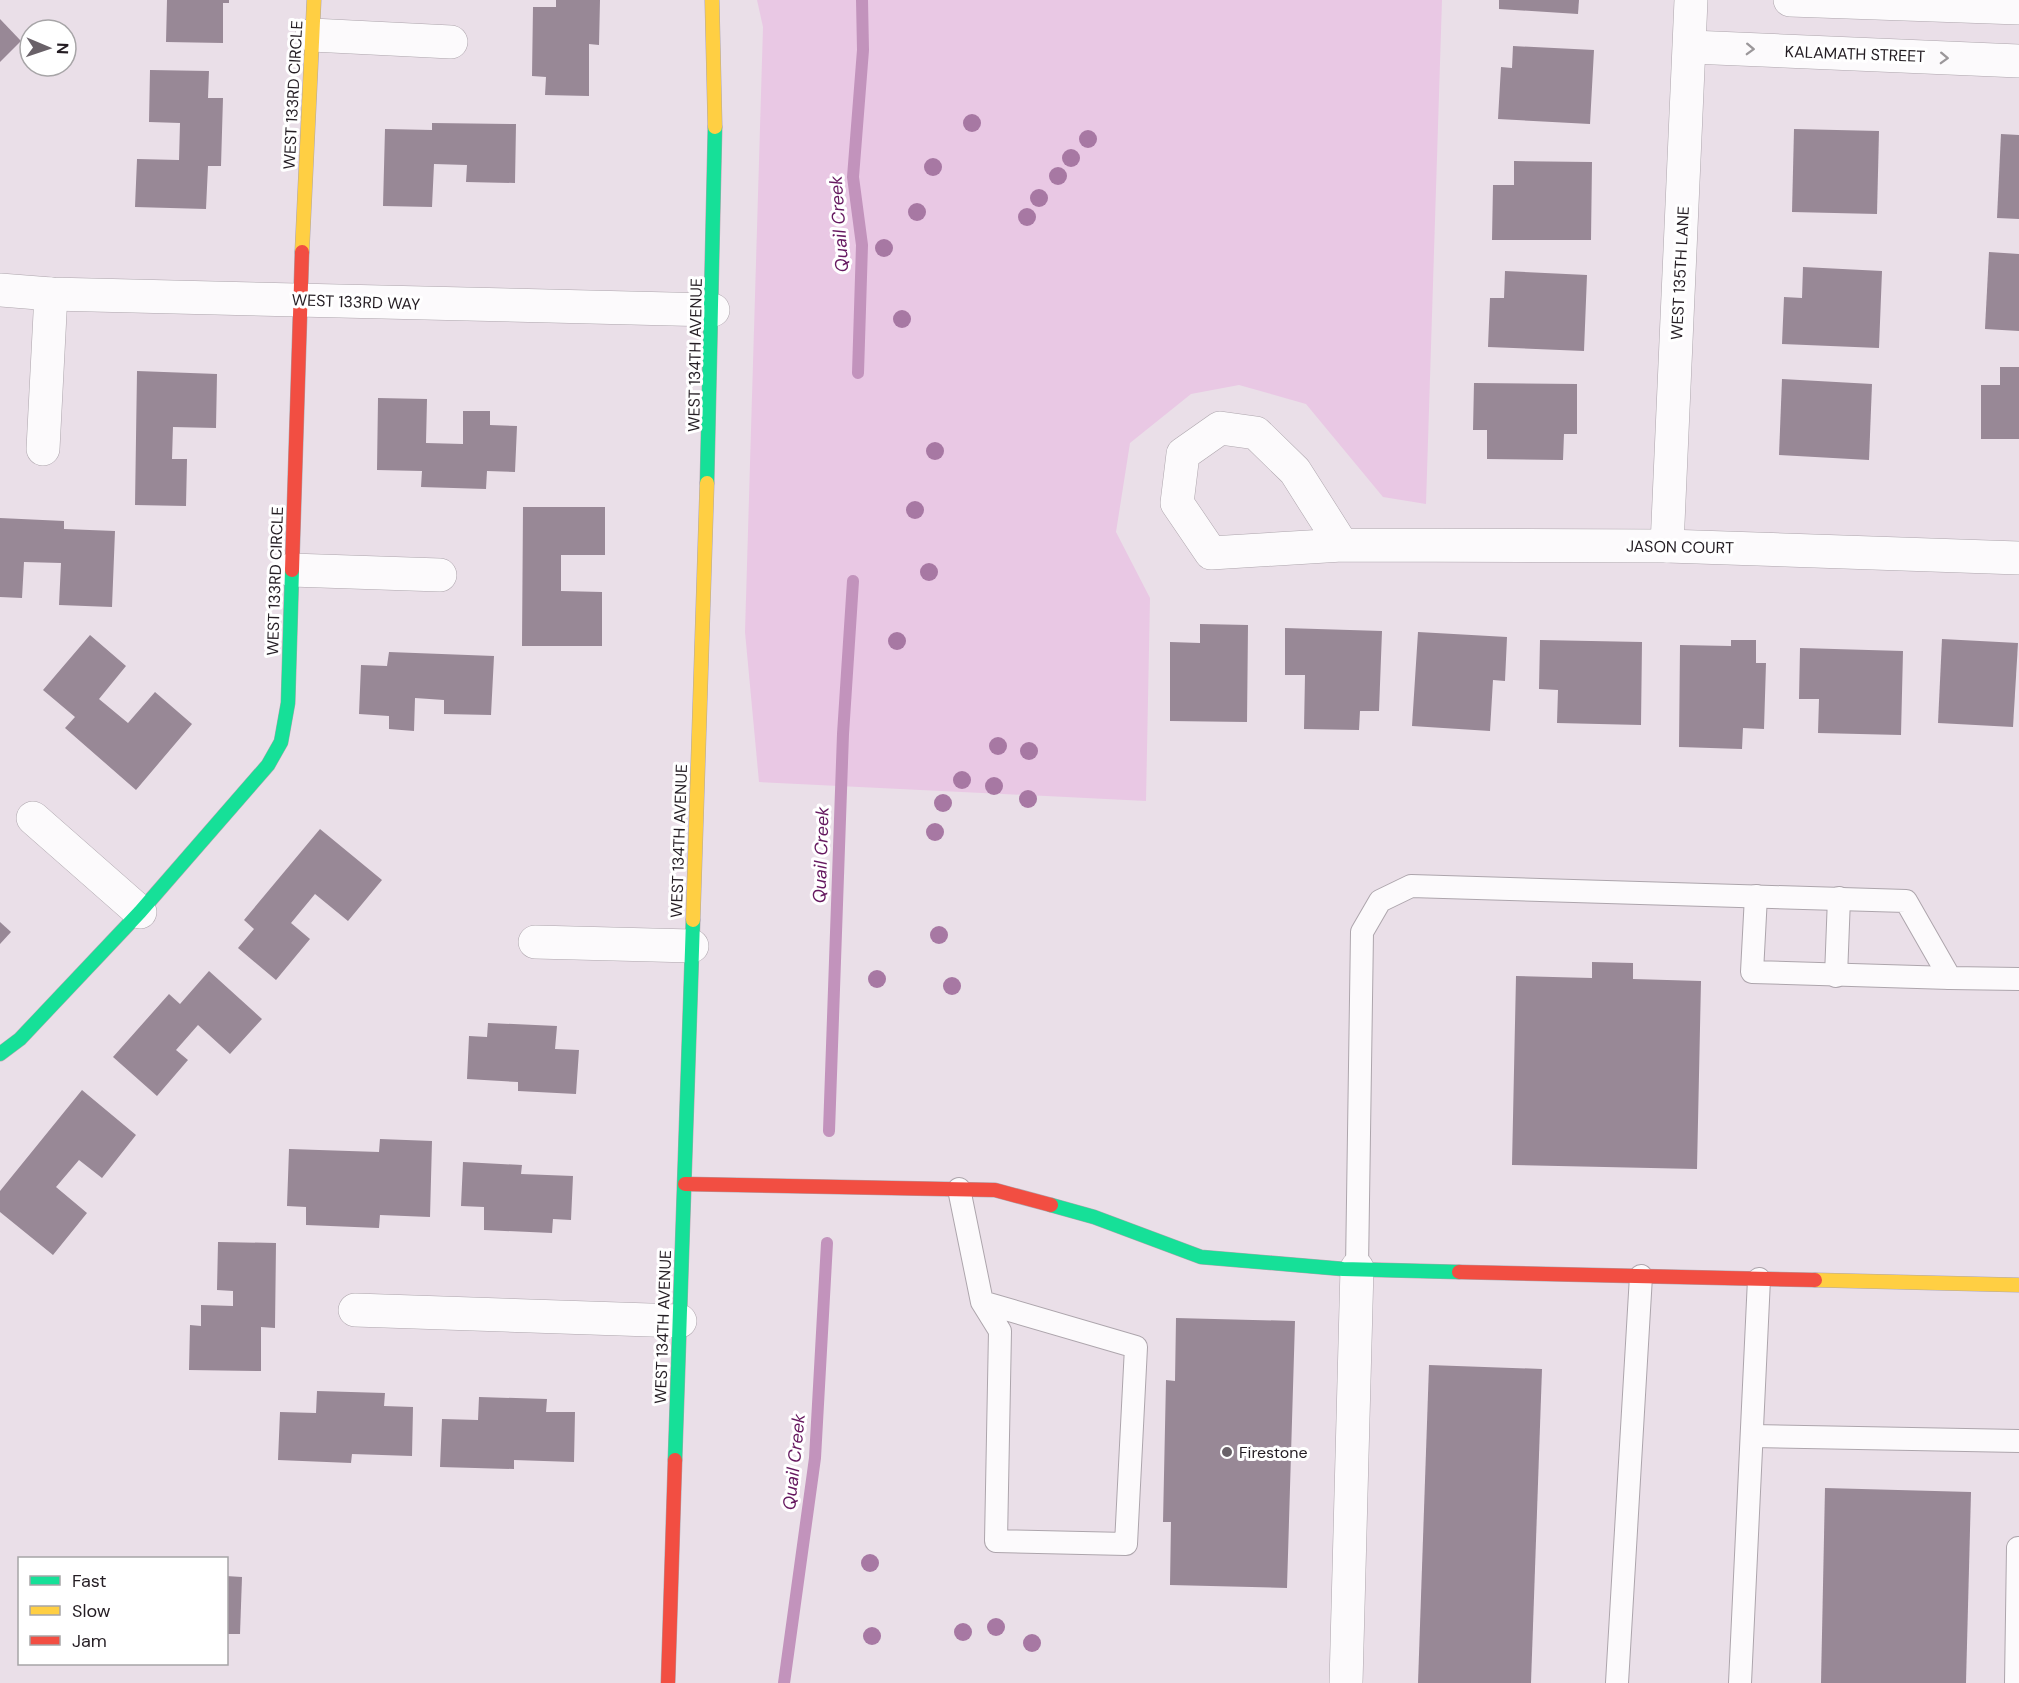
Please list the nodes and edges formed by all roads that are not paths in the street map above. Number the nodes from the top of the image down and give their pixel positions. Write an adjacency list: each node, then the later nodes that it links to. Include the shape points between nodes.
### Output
1 (314, 0): 6 (street, WEST 133RD CIRCLE)
2 (712, 0): 13 (street, WEST 134TH AVENUE, via 716,81)
3 (1691, 0): 8 (street, WEST 135TH LANE)
4 (1790, 0): 5 (street)
5 (2019, 8)
6 (312, 35): 7 (street); 12 (street, WEST 133RD CIRCLE)
7 (452, 42)
8 (1691, 47): 9 (street, KALAMATH STREET, one-way to 9); 16 (street, WEST 135TH LANE)
9 (2019, 61)
10 (0, 290): 11 (street, WEST 133RD WAY)
11 (51, 294): 12 (street, WEST 133RD WAY); 14 (street)
12 (300, 299): 13 (street, WEST 133RD WAY); 18 (street, WEST 133RD CIRCLE)
13 (713, 310): 25 (street, WEST 134TH AVENUE)
14 (43, 449)
15 (1342, 545): 15 (street, JASON COURT, via 1295,471 1256,434 1220,428 1183,453 1177,503 1211,553); 16 (street, JASON COURT)
16 (1668, 546): 17 (street, JASON COURT)
17 (2019, 558)
18 (291, 570): 19 (street); 23 (street, WEST 133RD CIRCLE, via 288,703 281,742 268,765)
19 (440, 575)
20 (33, 818): 23 (street)
21 (1755, 896): 22 (lane); 26 (lane, via 1752,972); 32 (lane, via 1411,886 1380,901 1362,932)
22 (1839, 898): 26 (lane); 27 (lane, via 1906,901)
23 (140, 912): 29 (street, WEST 133RD CIRCLE, via 20,1039)
24 (535, 942): 25 (street)
25 (692, 946): 30 (street, WEST 134TH AVENUE)
26 (1836, 975): 27 (lane)
27 (1950, 978): 28 (lane)
28 (2019, 979)
29 (0, 1054)
30 (685, 1184): 31 (street); 38 (street, WEST 134TH AVENUE)
31 (959, 1189): 32 (street, via 995,1190 1094,1217 1201,1257); 36 (lane)
32 (1357, 1268): 33 (street); 44 (street)
33 (1641, 1276): 34 (street); 45 (lane)
34 (1759, 1279): 35 (street); 39 (lane)
35 (2019, 1285)
36 (982, 1302): 36 (lane, via 1000,1331 996,1541 1126,1544 1136,1347)
37 (355, 1310): 38 (street)
38 (680, 1321): 43 (street, WEST 134TH AVENUE)
39 (1752, 1436): 40 (lane); 46 (lane)
40 (2019, 1441)
41 (2019, 1530): 42 (lane)
42 (2019, 1548): 47 (lane)
43 (668, 1683)
44 (1346, 1683)
45 (1617, 1683)
46 (1740, 1683)
47 (2016, 1683)

